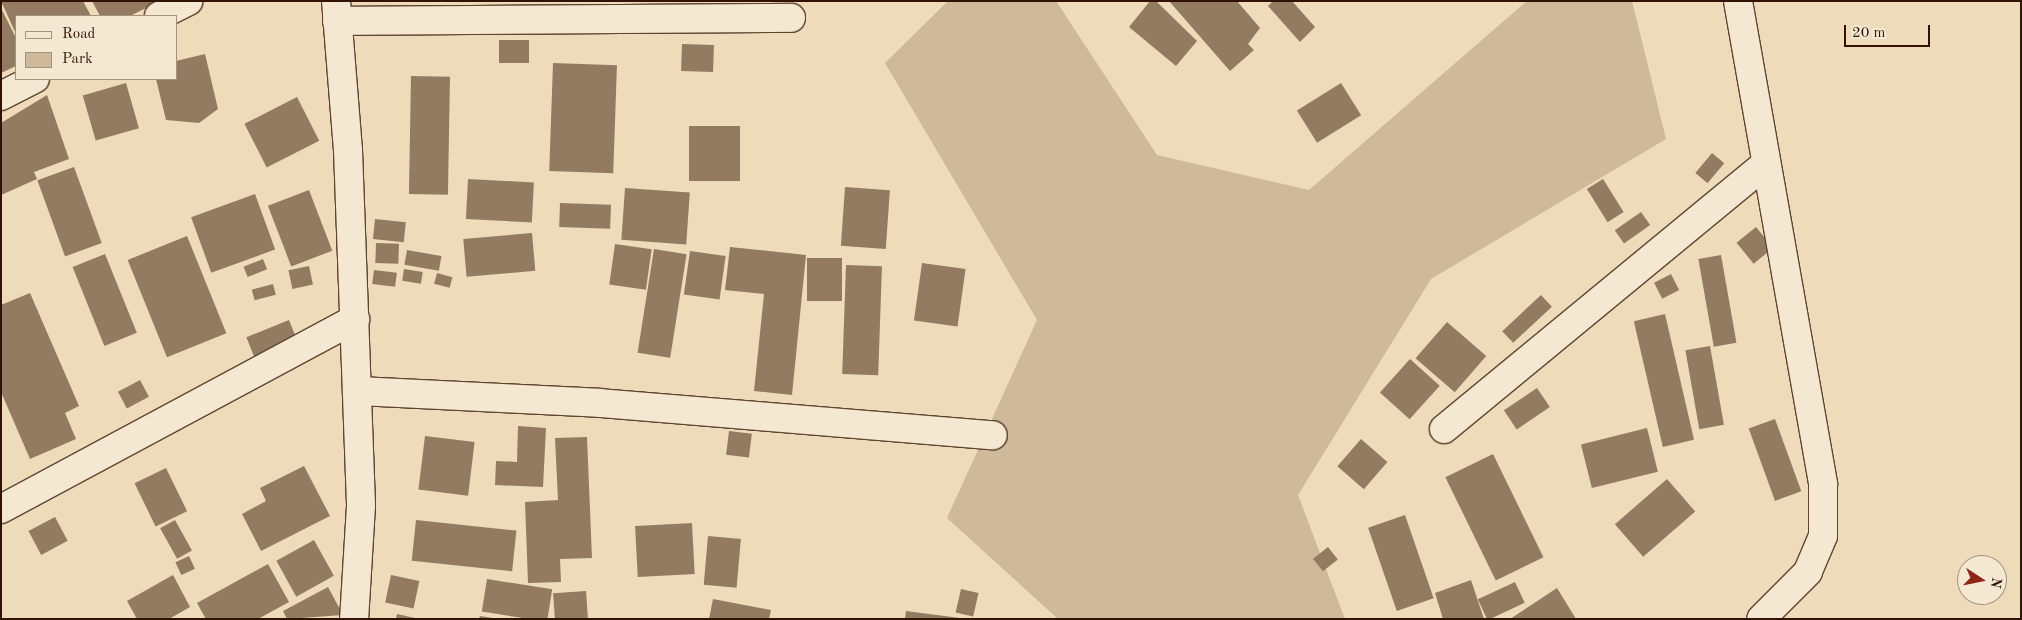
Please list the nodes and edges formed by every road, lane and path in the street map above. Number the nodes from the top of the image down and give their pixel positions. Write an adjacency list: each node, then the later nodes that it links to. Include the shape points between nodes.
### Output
1 (188, 1): 4 (street)
2 (1738, 1): 8 (street)
3 (337, 11): 5 (street); 9 (street)
4 (161, 15)
5 (791, 18)
6 (33, 80): 7 (street)
7 (1, 96)
8 (1766, 164): 11 (street); 15 (street, via 1823,485 1823,527 1808,572)
9 (355, 319): 10 (street); 13 (street)
10 (357, 391): 12 (street, via 600,403); 14 (street, via 361,506)
11 (1444, 430)
12 (992, 436)
13 (1, 510)
14 (354, 619)
15 (1761, 619)

